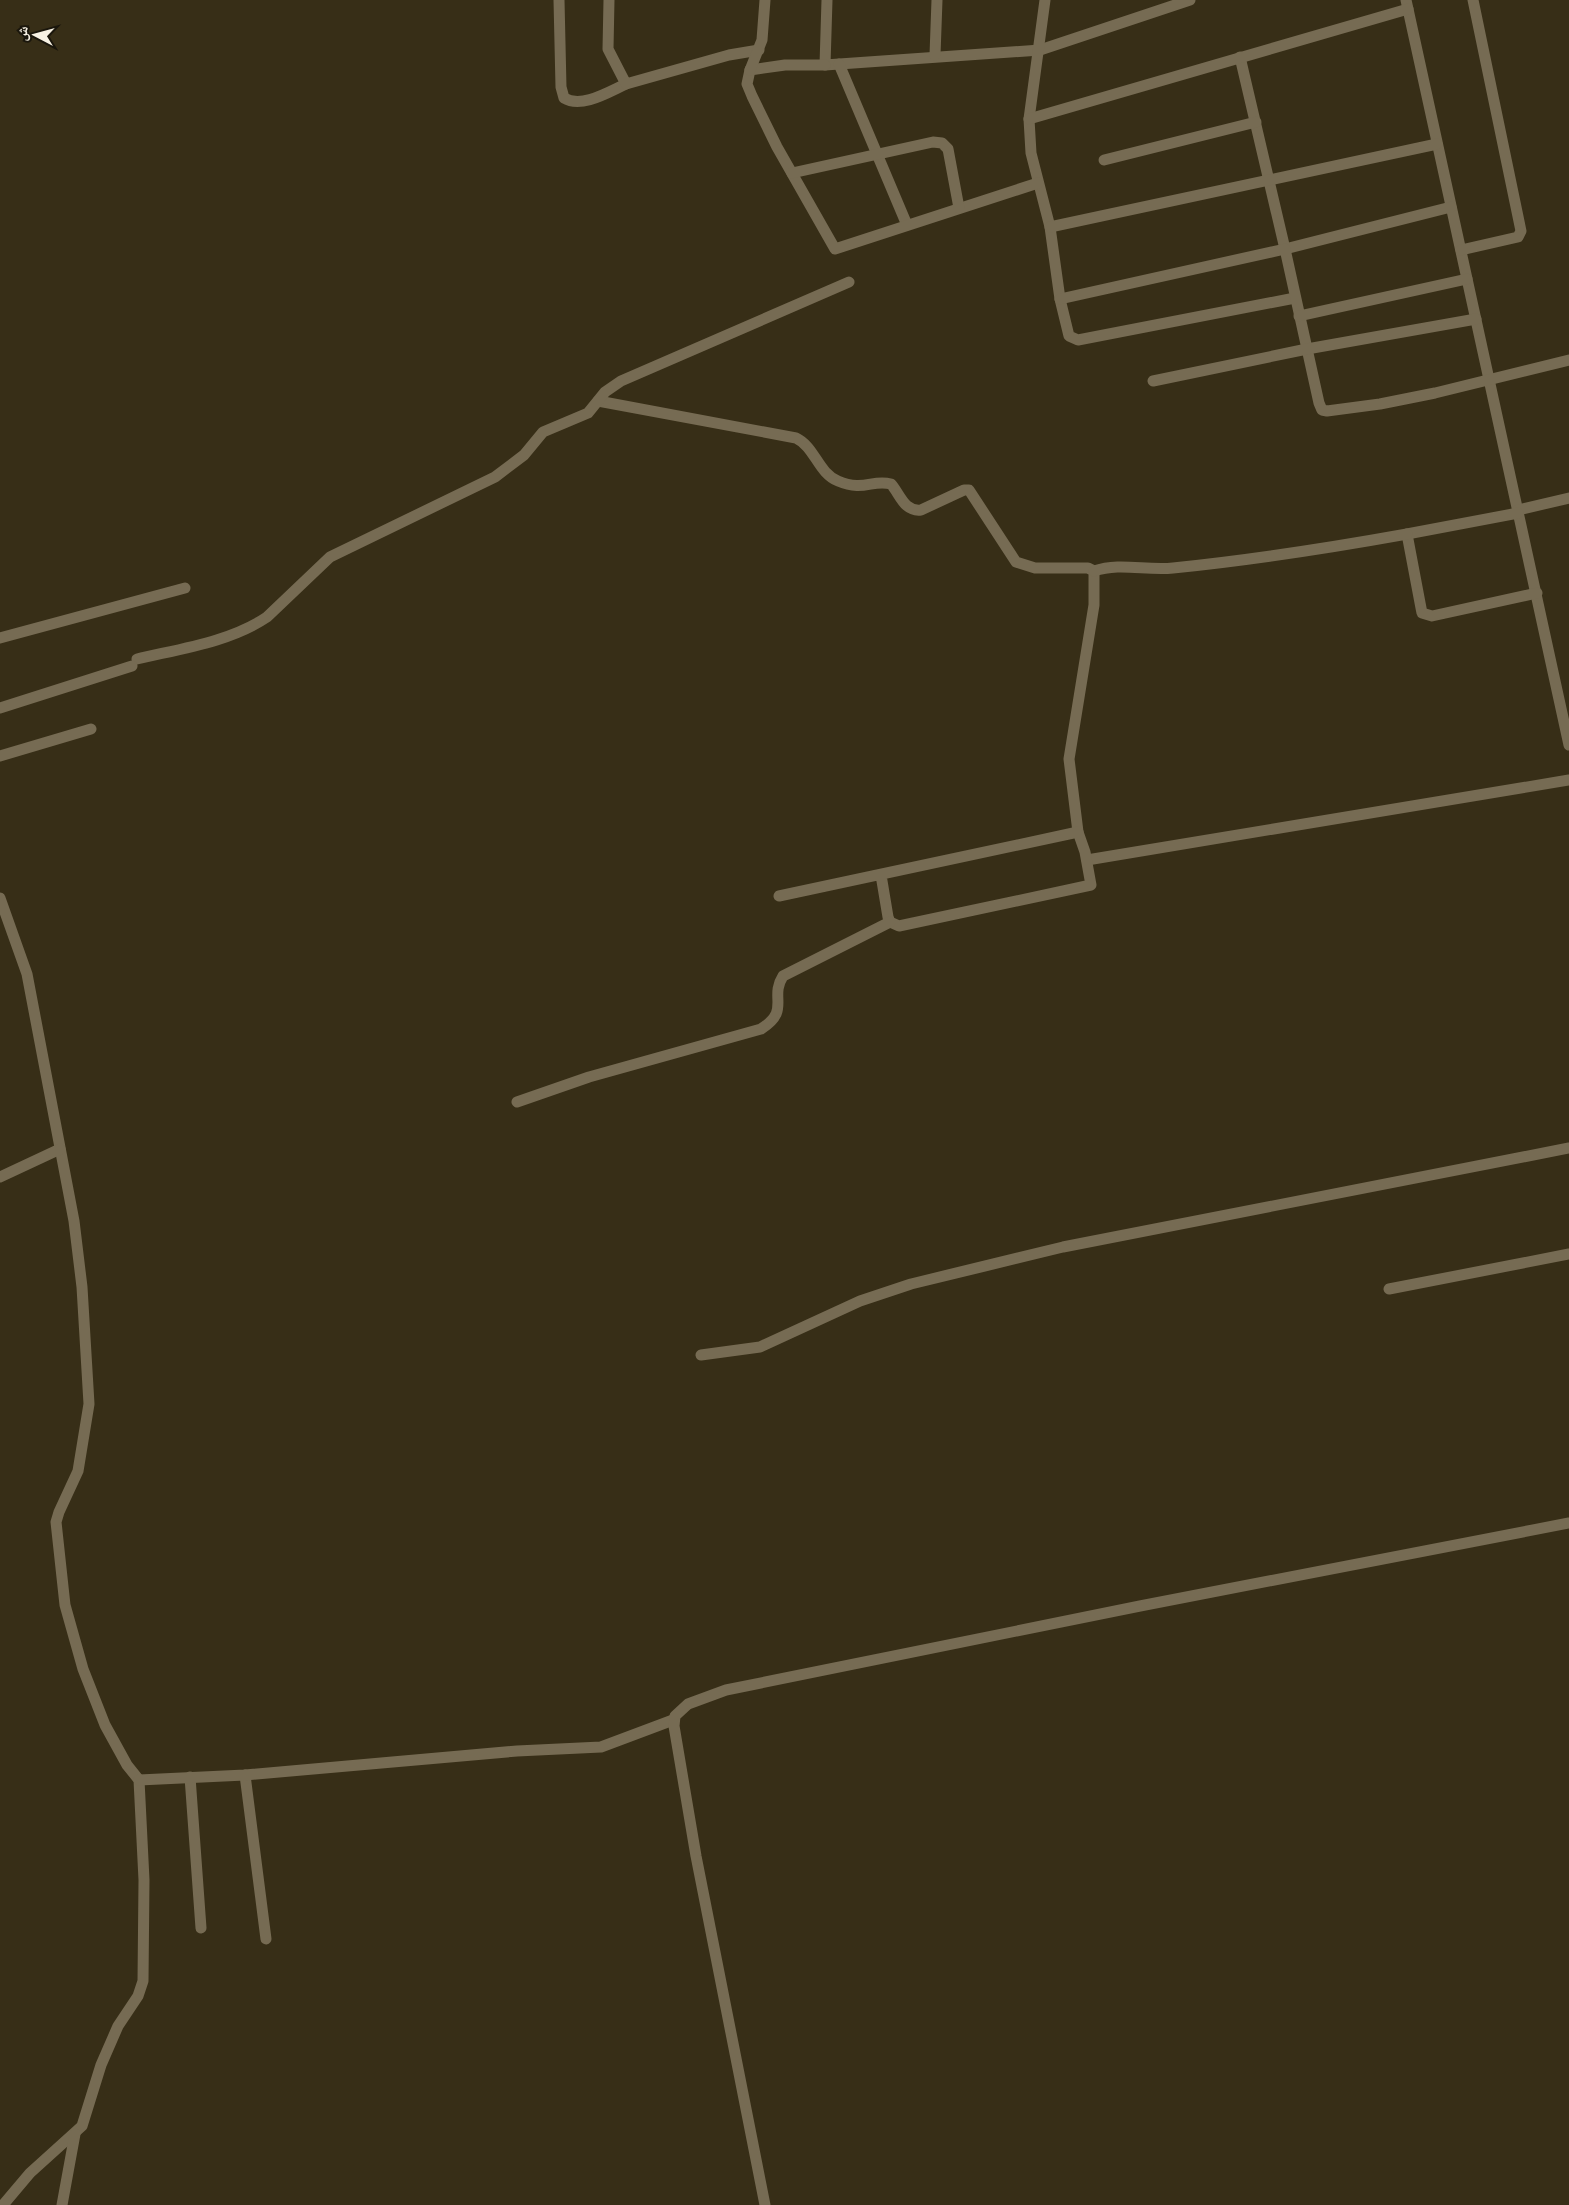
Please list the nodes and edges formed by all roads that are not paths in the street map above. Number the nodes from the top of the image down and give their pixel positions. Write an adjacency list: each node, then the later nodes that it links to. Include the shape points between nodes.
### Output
1 (559, 0): 17 (street, via 564,98 585,100)
2 (609, 0): 17 (street, via 608,49)
3 (765, 0): 10 (street)
4 (827, 0): 15 (street)
5 (937, 0): 12 (street)
6 (1045, 0): 11 (street)
7 (1190, 0): 11 (street)
8 (1473, 0): 31 (street, via 1521,231 1518,237)
9 (1407, 4): 13 (street); 20 (street)
10 (759, 50): 16 (street); 17 (street, via 729,55)
11 (1040, 50): 12 (street); 18 (street)
12 (935, 55): 14 (street)
13 (1240, 57): 18 (street); 19 (street)
14 (839, 64): 15 (street); 21 (street)
15 (825, 65): 16 (street)
16 (750, 70): 23 (street, via 747,84)
17 (626, 84)
18 (1029, 119): 25 (street, via 1031,153)
19 (1256, 122): 22 (street); 24 (street)
20 (1437, 144): 24 (street); 26 (street)
21 (876, 154): 23 (street); 27 (street, via 942,143 948,149); 28 (street)
22 (1104, 160)
23 (792, 173): 28 (street, via 835,249)
24 (1270, 180): 29 (street); 30 (street)
25 (1038, 183): 27 (street); 29 (street)
26 (1451, 207): 30 (street); 31 (street)
27 (959, 208): 28 (street)
28 (907, 225)
29 (1050, 227): 35 (street)
30 (1285, 249): 34 (street); 35 (street)
31 (1461, 250): 32 (street)
32 (1467, 279): 36 (street); 37 (street)
33 (849, 282): 42 (street, via 621,381)
34 (1295, 298): 35 (street, via 1078,340 1067,333); 36 (street)
35 (1060, 299)
36 (1299, 316): 38 (street)
37 (1476, 319): 38 (street); 40 (street)
38 (1307, 349): 40 (street, via 1322,410 1327,411 1380,404); 41 (street)
39 (1569, 360): 40 (street)
40 (1489, 379): 44 (street)
41 (1152, 381)
42 (598, 401): 46 (street, via 796,438 827,475 855,487 881,482 891,484 901,500 914,510 969,490 1016,562 1030,568 1088,568); 50 (street, via 584,416 543,432 524,454 495,477 330,557 258,624)
43 (1569, 498): 44 (street)
44 (1518, 512): 45 (street); 48 (street)
45 (1407, 534): 46 (street, via 1273,557 1166,569 1112,566); 48 (street, via 1420,608 1425,614 1432,616)
46 (1094, 571): 55 (street, via 1094,605 1069,759)
47 (185, 588): 49 (street)
48 (1537, 593): 52 (street)
49 (0, 638)
50 (0, 708)
51 (91, 728): 53 (street)
52 (1569, 745)
53 (0, 756)
54 (1569, 780): 56 (street)
55 (1078, 832): 56 (street); 57 (street)
56 (1087, 860): 60 (street, via 1091,885 899,926)
57 (881, 875): 58 (street); 60 (street)
58 (780, 896)
59 (0, 898): 61 (street)
60 (890, 922): 63 (street, via 783,976 776,1015 761,1029 589,1077)
61 (12, 929): 62 (street); 65 (street, via 27,974)
62 (0, 930)
63 (516, 1102)
64 (1569, 1148): 69 (street, via 1054,1249 912,1284 860,1302 760,1347)
65 (60, 1149): 66 (street); 74 (street, via 82,1287 89,1404 78,1470 59,1512 57,1539 65,1605 82,1669 105,1725)
66 (0, 1177)
67 (1569, 1254): 68 (street)
68 (1388, 1289)
69 (701, 1354)
70 (1569, 1523): 71 (street, via 735,1688 688,1704 678,1711)
71 (673, 1720): 72 (street, via 601,1747 517,1751); 80 (street, via 696,1856)
72 (245, 1775): 73 (street); 76 (street)
73 (190, 1777): 74 (street); 75 (street)
74 (139, 1780): 77 (street, via 144,1880 143,1981 138,1996 118,2026 101,2065 85,2118)
75 (201, 1928)
76 (266, 1939)
77 (75, 2134): 78 (street, via 30,2173); 79 (street)
78 (3, 2205)
79 (62, 2205)
80 (765, 2205)

